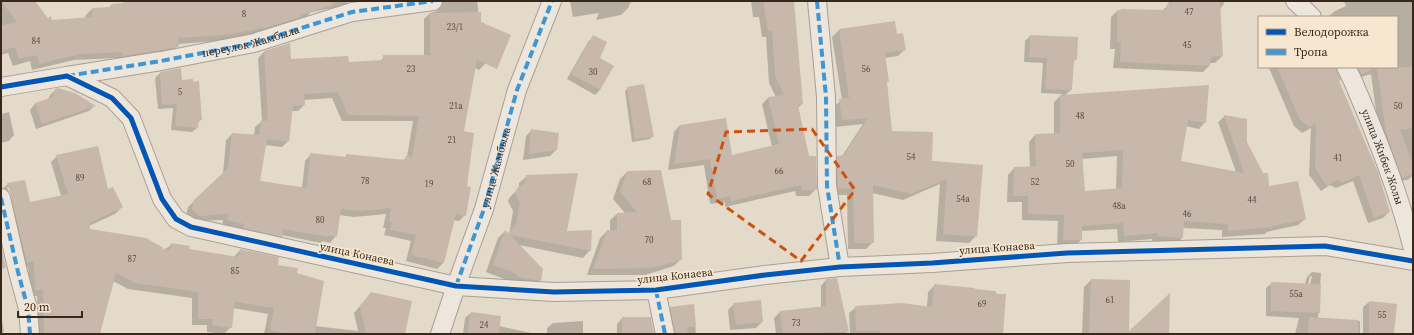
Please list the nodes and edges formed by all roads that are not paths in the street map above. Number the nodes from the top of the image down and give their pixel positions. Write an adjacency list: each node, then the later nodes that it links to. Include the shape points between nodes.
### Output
1 (433, 1): 7 (street, переулок Жамбыла, via 352,12 254,43)
2 (552, 1): 13 (street, улица Жамбыла, via 517,90 484,209)
3 (816, 1): 12 (street, via 826,97 827,186)
4 (1295, 1): 5 (street)
5 (1311, 16)
6 (1346, 68): 10 (street, улица Жибек Жолы, via 1397,192)
7 (67, 76): 8 (street); 13 (street, улица Конаева, via 112,98 131,118 162,199 176,219 191,227)
8 (1, 87)
9 (1, 198): 15 (street, via 28,310)
10 (1413, 249)
11 (1413, 261): 12 (street, улица Конаева, via 1325,246 1067,253)
12 (840, 267): 14 (street, улица Конаева)
13 (456, 286): 14 (street, улица Конаева, via 554,292); 16 (street, улица Жамбыла)
14 (656, 290): 17 (street)
15 (30, 334)
16 (440, 334)
17 (665, 334)

